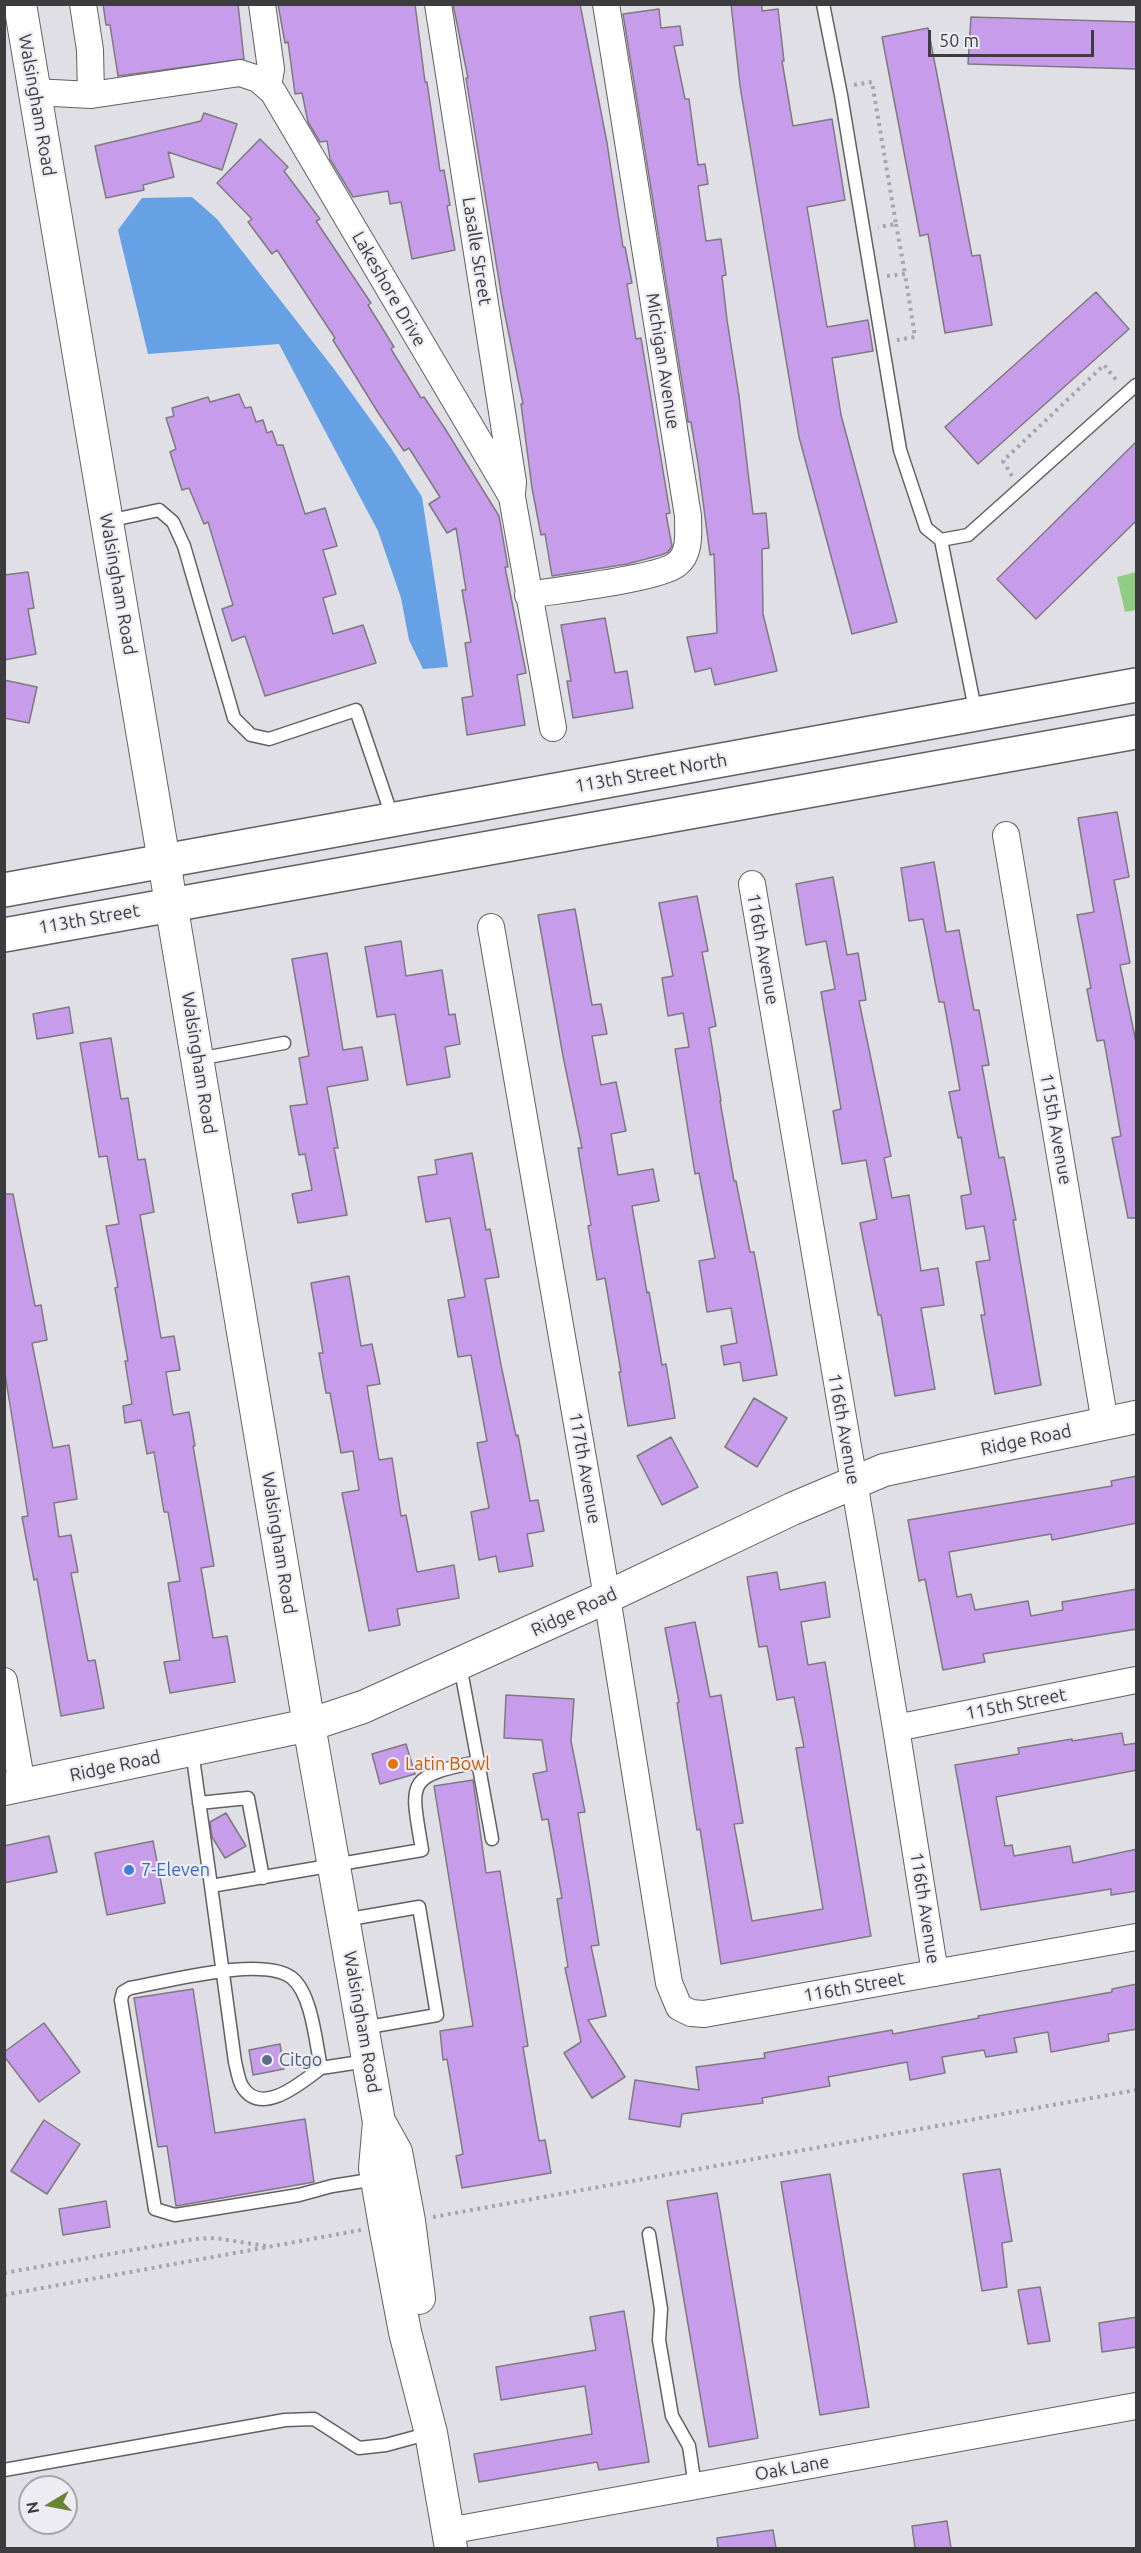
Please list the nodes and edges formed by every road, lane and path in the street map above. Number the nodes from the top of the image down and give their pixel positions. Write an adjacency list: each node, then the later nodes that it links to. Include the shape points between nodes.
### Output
1 (20, 4): 9 (street, Walsingham Road)
2 (83, 4): 10 (street)
3 (262, 4): 8 (street, via 271,69)
4 (438, 4): 18 (street, Lasalle Street, via 513,482)
5 (606, 4): 21 (street, Michigan Avenue, via 688,516 688,539 678,564 667,569)
6 (823, 4): 20 (lane, via 900,450 926,528)
7 (850, 79): 11 (path, via 852,85 872,82)
8 (268, 87): 10 (street, Lakeshore Drive, via 240,73); 18 (street, Lakeshore Drive)
9 (34, 92): 10 (street, Lakeshore Drive); 19 (street, Walsingham Road)
10 (91, 95)
11 (896, 224): 12 (path, via 877,227); 14 (path)
12 (879, 237)
13 (884, 266): 14 (path, via 886,276)
14 (905, 273): 15 (path, via 915,337 897,340)
15 (899, 351)
16 (1132, 389): 17 (path, via 1104,365 1003,461); 20 (lane, via 968,535)
17 (1014, 478)
18 (512, 497): 21 (street, Lakeshore Drive)
19 (107, 521): 26 (lane, via 159,510 173,522 184,546 234,718 251,735 269,739 356,710); 28 (street, Walsingham Road)
20 (941, 540): 23 (lane)
21 (528, 595): 24 (street, Lakeshore Drive)
22 (1137, 685): 23 (main road, 113th Street North)
23 (976, 714): 26 (main road, 113th Street North)
24 (553, 728)
25 (1137, 732): 31 (main road)
26 (393, 820): 28 (main road, 113th Street North)
27 (1006, 835): 37 (street, 115th Avenue)
28 (165, 861): 30 (main road); 31 (street, Walsingham Road)
29 (752, 884): 38 (street, 116th Avenue)
30 (4, 890)
31 (172, 904): 33 (main road, 113th Street); 35 (street, Walsingham Road)
32 (491, 927): 39 (street, 117th Avenue)
33 (4, 934)
34 (284, 1043): 35 (lane)
35 (198, 1059): 43 (street, Walsingham Road)
36 (1137, 1418): 37 (street, Ridge Road)
37 (1105, 1423): 38 (street, Ridge Road, via 884,1470)
38 (852, 1482): 39 (street, Ridge Road); 44 (street, 116th Avenue)
39 (607, 1597): 40 (street, Ridge Road); 57 (street, 117th Avenue, via 669,1983)
40 (460, 1664): 43 (street, Ridge Road, via 363,1707); 46 (lane)
41 (1137, 1680): 44 (street, 115th Street)
42 (4, 1681): 47 (street)
43 (309, 1725): 45 (street, Ridge Road); 50 (street, Walsingham Road)
44 (896, 1728): 56 (street, 116th Avenue)
45 (191, 1750): 47 (street, Ridge Road); 48 (lane)
46 (478, 1762): 49 (lane); 50 (lane, via 436,1772 420,1782 414,1792 422,1850)
47 (13, 1787)
48 (199, 1803): 51 (lane, via 248,1798); 52 (lane)
49 (492, 1839)
50 (335, 1866): 51 (lane); 53 (street, Walsingham Road)
51 (263, 1878): 52 (lane)
52 (211, 1886): 55 (lane)
53 (344, 1920): 58 (street, Walsingham Road); 58 (lane, via 419,1907 437,2014)
54 (1137, 1937): 56 (street, 116th Street)
55 (222, 1971): 60 (lane, via 274,1969 292,1978 304,1994); 60 (lane, via 242,2087 257,2098 273,2098); 63 (lane, via 123,1992 154,2209 175,2215)
56 (935, 1973): 57 (street, 116th Street, via 704,2014)
57 (679, 2007)
58 (362, 2028): 59 (street, Walsingham Road)
59 (368, 2061): 60 (lane); 62 (street, Walsingham Road)
60 (321, 2068)
61 (1137, 2090): 64 (path)
62 (380, 2122): 63 (street, Walsingham Road); 64 (street, Walsingham Road, via 396,2152)
63 (377, 2178): 64 (street, Walsingham Road)
64 (397, 2224): 66 (path); 70 (street, Walsingham Road, via 429,2379)
65 (649, 2234): 72 (lane, via 661,2309 658,2340 672,2416 689,2446)
66 (273, 2246): 67 (path, via 194,2239); 68 (path)
67 (4, 2273)
68 (4, 2295)
69 (1137, 2406): 72 (street, Oak Lane)
70 (431, 2433): 71 (lane, via 358,2448 314,2419 285,2420); 73 (street, Walsingham Road)
71 (4, 2470)
72 (695, 2486): 73 (street, Oak Lane)
73 (450, 2540)

